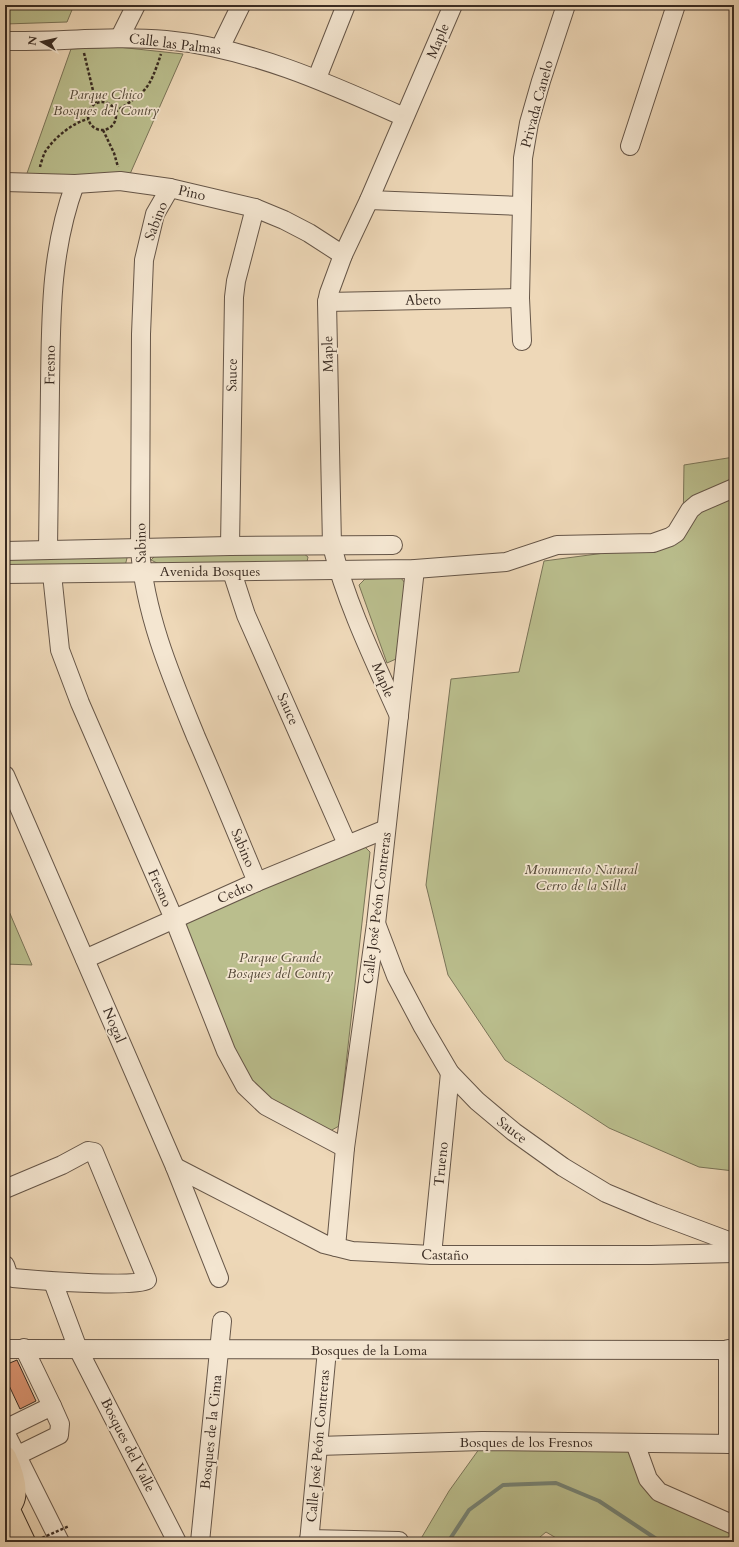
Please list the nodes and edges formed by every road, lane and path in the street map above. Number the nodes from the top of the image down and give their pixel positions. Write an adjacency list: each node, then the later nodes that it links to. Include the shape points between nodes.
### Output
1 (136, 5): 7 (street)
2 (241, 5): 11 (street)
3 (346, 5): 12 (street)
4 (453, 5): 15 (street, Maple)
5 (566, 5): 25 (street, Privada Canelo, via 530,123 523,158)
6 (676, 5): 18 (street)
7 (120, 37): 8 (street, Calle las Palmas); 10 (street, Calle las Palmas)
8 (87, 39): 9 (street, Calle las Palmas); 13 (path, via 84,59)
9 (5, 40)
10 (166, 40): 11 (street, Calle las Palmas); 14 (path, via 151,83 142,94)
11 (220, 48): 12 (street, Calle las Palmas)
12 (317, 78): 15 (street, Calle las Palmas)
13 (96, 103): 14 (path, via 106,102); 16 (path, via 89,110)
14 (115, 112): 17 (path, via 116,117 112,126)
15 (404, 117): 24 (street, Maple)
16 (88, 119): 17 (path, via 94,127); 21 (path, via 72,126 45,152)
17 (103, 130): 19 (path, via 116,158)
18 (630, 146)
19 (120, 181): 22 (street, Pino); 23 (street, Pino)
20 (5, 182): 21 (street, Pino)
21 (34, 183): 22 (street, Pino)
22 (75, 184): 36 (street, Fresno, via 60,232 51,309)
23 (170, 188): 26 (street, Pino); 35 (street, Sabino, via 155,214 144,260)
24 (369, 200): 25 (street); 27 (street, Maple)
25 (521, 206): 28 (street, Privada Canelo)
26 (255, 208): 27 (street, Pino, via 309,233); 33 (street, Sauce, via 236,281 233,303)
27 (343, 255): 29 (street, Maple)
28 (520, 298): 29 (street, Abeto); 30 (street)
29 (327, 302): 34 (street, Maple)
30 (522, 341)
31 (734, 488): 38 (street, Avenida Bosques, via 697,504 690,510 676,533 653,543 557,545 506,562)
32 (393, 545): 34 (street, Avenida Bosques)
33 (230, 546): 34 (street, Avenida Bosques); 35 (street, Avenida Bosques)
34 (332, 546): 39 (street, Maple)
35 (140, 549): 36 (street, Avenida Bosques); 40 (street, Sabino)
36 (48, 550): 37 (street, Avenida Bosques)
37 (5, 551)
38 (414, 569): 39 (street, Avenida Bosques); 44 (street, Calle José Peón Contreras)
39 (338, 570): 41 (street, Avenida Bosques); 44 (street, Maple)
40 (142, 571): 41 (street, Avenida Bosques); 43 (street, Avenida Bosques); 48 (street, Sabino, via 155,631 172,678)
41 (232, 572): 47 (street, Sauce, via 246,614)
42 (5, 574): 43 (street, Avenida Bosques)
43 (52, 574): 49 (street, Fresno, via 60,650 80,703)
44 (399, 716): 46 (street, Calle José Peón Contreras)
45 (5, 775): 51 (street, Nogal)
46 (386, 829): 47 (street, Cedro); 50 (street, Calle José Peón Contreras)
47 (347, 844): 48 (street, Cedro)
48 (257, 882): 49 (street, Cedro)
49 (174, 919): 51 (street, Cedro); 53 (street, Fresno, via 226,1051 245,1086 266,1106)
50 (376, 924): 52 (street, Sauce, via 396,976); 53 (street, Calle José Peón Contreras)
51 (85, 959): 54 (street, Nogal)
52 (450, 1073): 56 (street, Sauce, via 477,1101 514,1132 563,1167 620,1198); 59 (street, Trueno)
53 (345, 1148): 57 (street, Calle José Peón Contreras)
54 (175, 1167): 57 (street, Castaño); 61 (street, Nogal)
55 (5, 1189): 62 (street, via 62,1166 88,1151 96,1153 147,1280 109,1284 64,1280)
56 (734, 1243)
57 (336, 1247): 59 (street, Castaño, via 364,1252)
58 (734, 1253): 59 (street, Castaño, via 651,1256)
59 (432, 1255)
60 (5, 1265): 62 (street, via 10,1277)
61 (219, 1278)
62 (53, 1282): 66 (street, Bosques del Valle)
63 (222, 1321): 67 (street, Bosques de la Cima)
64 (24, 1348): 65 (street, Bosques de la Loma); 66 (street, Bosques de la Loma); 70 (street)
65 (5, 1349)
66 (78, 1349): 67 (street, Bosques de la Loma); 85 (street, Bosques del Valle)
67 (220, 1349): 68 (street, Bosques de la Loma); 86 (street, Bosques de la Cima)
68 (327, 1350): 69 (street, Bosques de la Loma); 75 (street, Calle José Peón Contreras)
69 (731, 1350): 74 (street)
70 (52, 1406): 71 (street); 76 (street, via 60,1424 59,1434)
71 (5, 1428)
72 (5, 1432): 76 (street)
73 (635, 1443): 74 (street, Bosques de los Fresnos); 75 (street, Bosques de los Fresnos, via 482,1441); 78 (street, via 648,1479 659,1492)
74 (731, 1444)
75 (318, 1446): 80 (street, Calle José Peón Contreras)
76 (10, 1456): 77 (main road, via 14,1493); 84 (street)
77 (6, 1506): 82 (main road)
78 (734, 1524)
79 (70, 1526): 83 (path, bridge)
80 (309, 1541): 81 (street)
81 (398, 1541)
82 (24, 1542)
83 (33, 1542)
84 (60, 1542)
85 (177, 1542)
86 (200, 1542)

